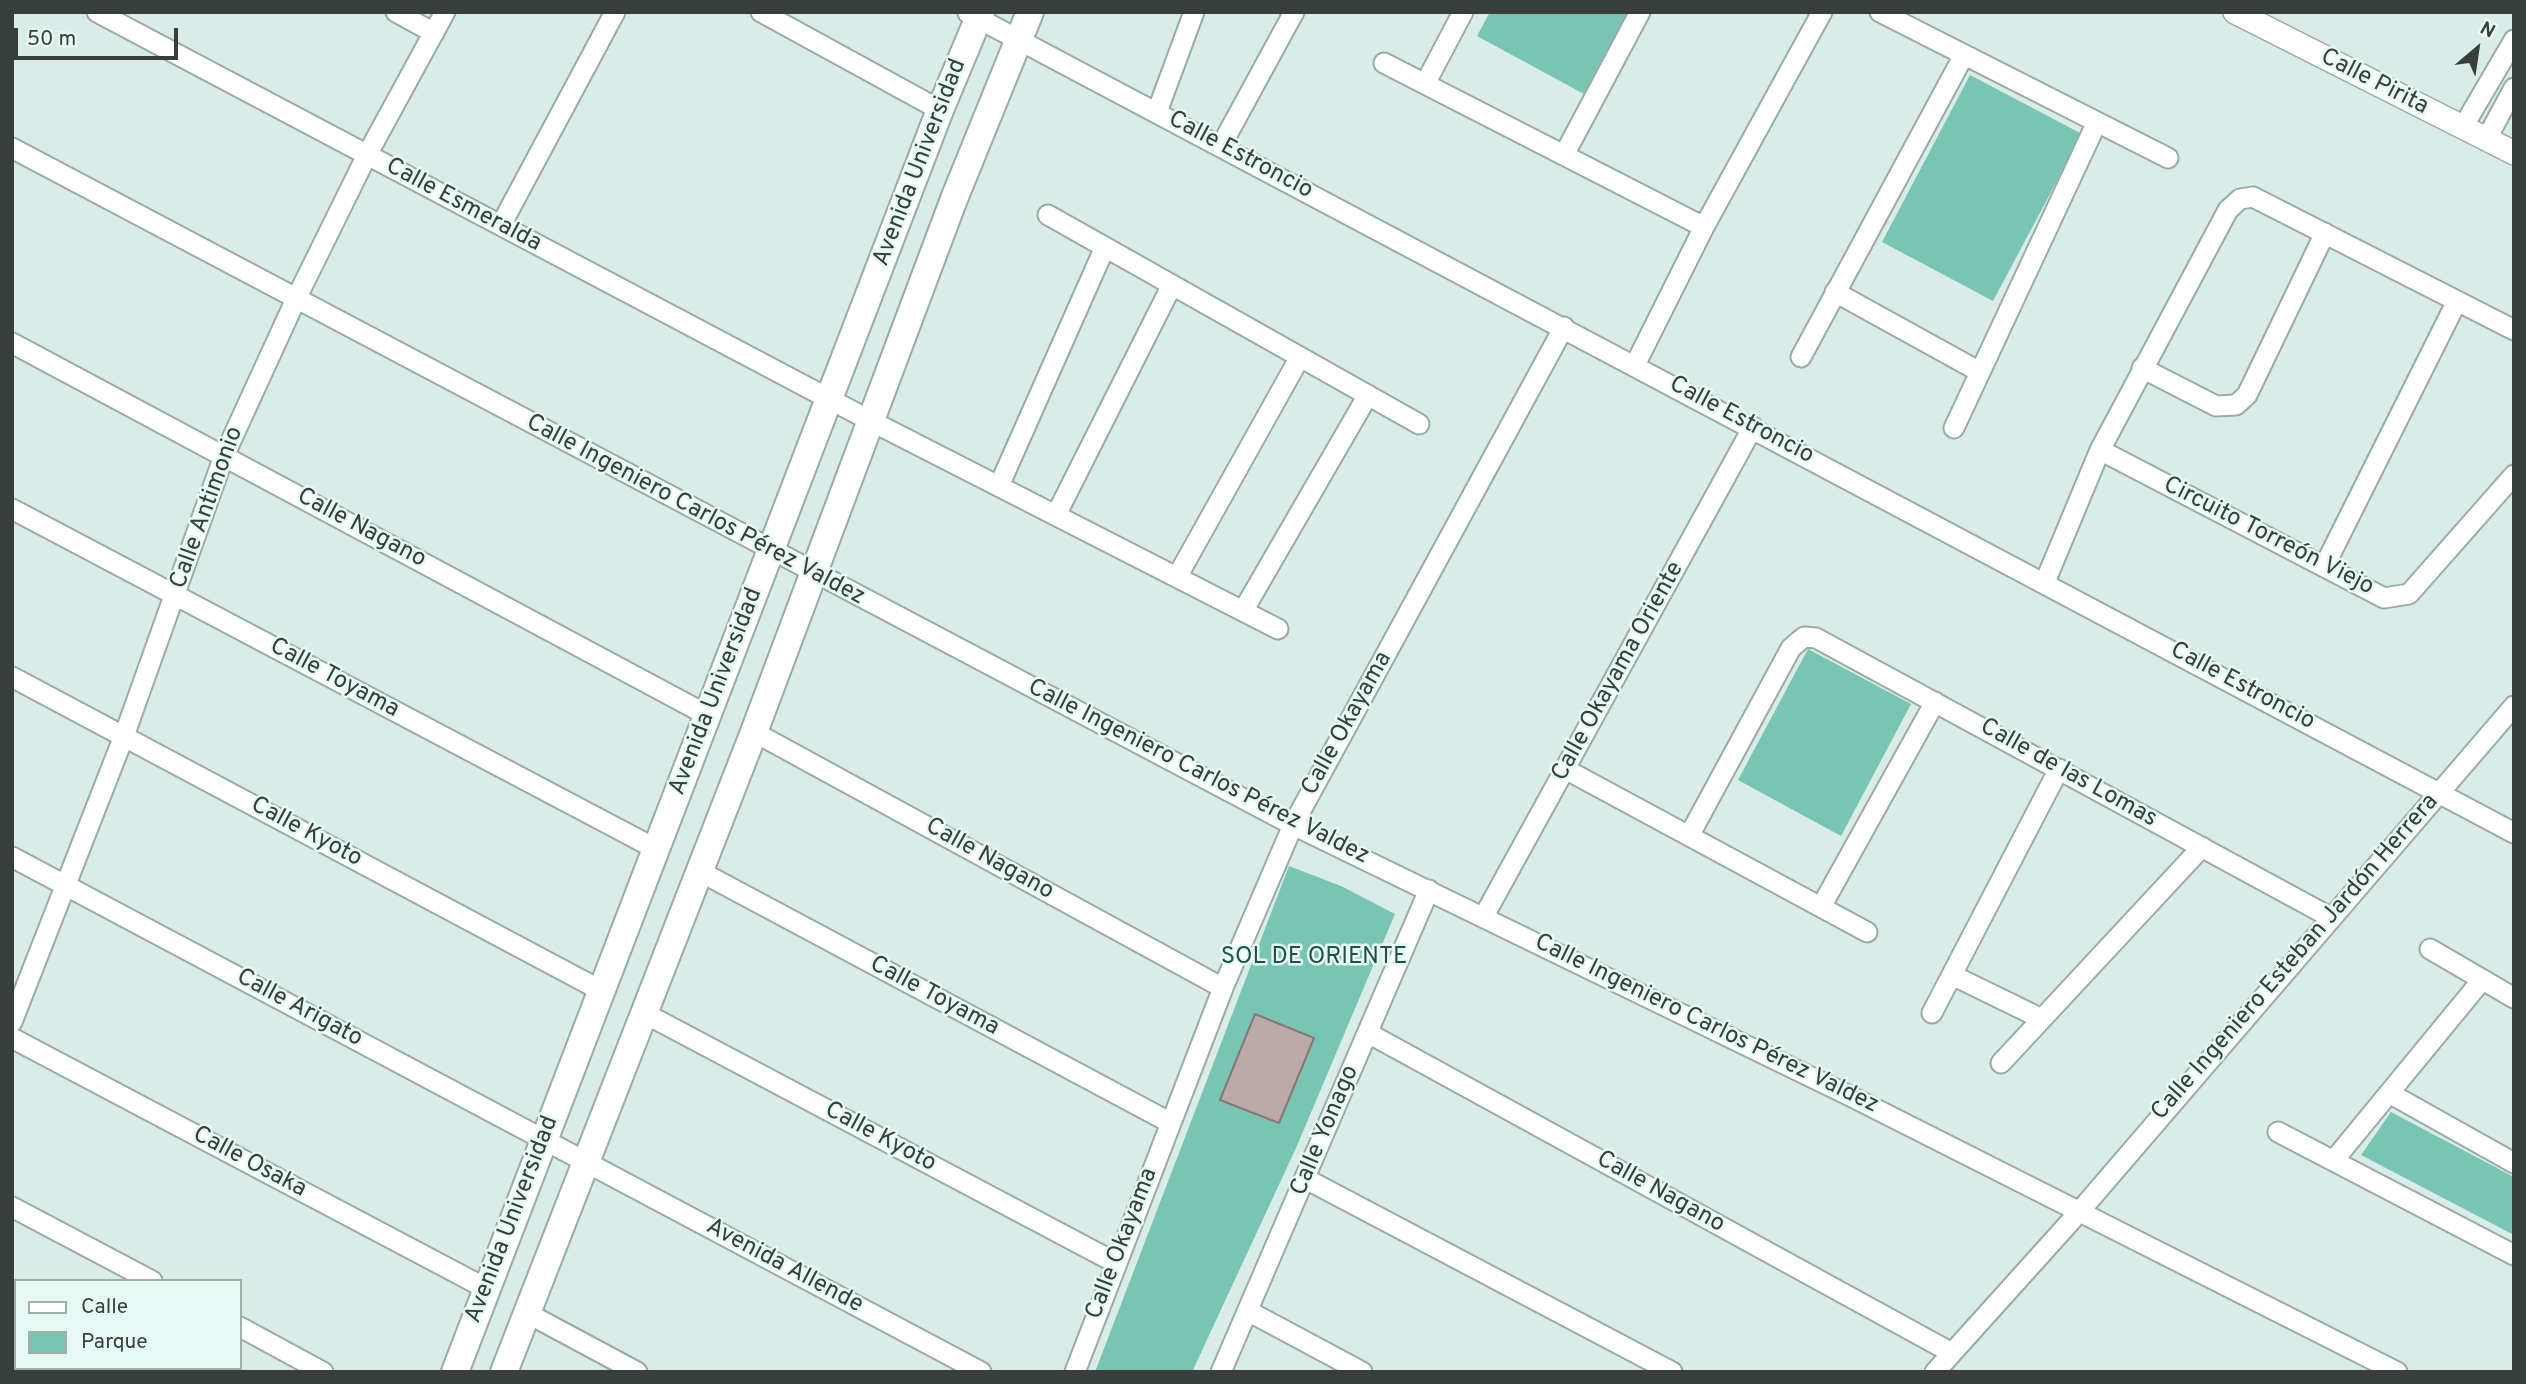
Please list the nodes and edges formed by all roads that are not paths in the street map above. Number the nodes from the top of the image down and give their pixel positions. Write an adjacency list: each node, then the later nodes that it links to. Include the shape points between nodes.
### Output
1 (97, 12): 30 (street, Calle Esmeralda)
2 (396, 12): 15 (street)
3 (445, 12): 15 (street, Calle Antimonio)
4 (615, 12): 34 (street)
5 (761, 12): 22 (street)
6 (1030, 12): 16 (main road, Avenida Universidad)
7 (1194, 12): 23 (street)
8 (1294, 12): 27 (street)
9 (1462, 12): 20 (street)
10 (1640, 12): 31 (street)
11 (1822, 12): 35 (street)
12 (1880, 12): 18 (street)
13 (2235, 12): 25 (street, Calle Pirita)
14 (976, 14): 16 (street, Calle Estroncio); 22 (main road, Avenida Universidad)
15 (434, 33): 30 (street, Calle Antimonio)
16 (1019, 40): 23 (street, Calle Estroncio); 52 (main road, Avenida Universidad)
17 (2514, 40): 25 (street)
18 (1964, 55): 24 (street); 39 (street)
19 (1384, 63): 20 (street)
20 (1424, 84): 31 (street)
21 (2514, 88): 26 (street)
22 (940, 110): 51 (main road, Avenida Universidad)
23 (1157, 112): 27 (street, Calle Estroncio)
24 (2098, 122): 32 (street); 49 (street)
25 (2463, 127): 26 (street, Calle Pirita)
26 (2486, 140): 29 (street, Calle Pirita)
27 (1221, 146): 42 (street, Calle Estroncio)
28 (12, 148): 40 (street, Calle Ingeniero Carlos Pérez Valdez)
29 (2514, 153)
30 (367, 155): 34 (street, Calle Esmeralda); 40 (street, Calle Antimonio)
31 (1564, 155): 35 (street)
32 (2168, 158)
33 (1048, 215): 37 (street)
34 (501, 225): 51 (street, Calle Esmeralda)
35 (1704, 227): 47 (street)
36 (2325, 233): 41 (street); 48 (street, via 2253,197 2240,199 2228,210); 48 (street, via 2247,394 2236,405 2216,406)
37 (1105, 247): 38 (street); 59 (street)
38 (1172, 285): 45 (street); 61 (street)
39 (1835, 292): 46 (street); 49 (street)
40 (296, 299): 57 (street, Calle Antimonio); 62 (street, Calle Ingeniero Carlos Pérez Valdez)
41 (2457, 302): 43 (street); 63 (street)
42 (1564, 327): 47 (street, Calle Estroncio); 79 (street, Calle Okayama)
43 (2514, 331)
44 (12, 343): 57 (street, Calle Nagano)
45 (1300, 357): 50 (street); 65 (street)
46 (1801, 357)
47 (1635, 365): 54 (street, Calle Estroncio)
48 (2142, 368): 56 (street)
49 (1980, 372): 55 (street)
50 (1368, 395): 53 (street); 68 (street)
51 (830, 399): 52 (street, Calle Esmeralda); 62 (main road, Avenida Universidad)
52 (869, 420): 59 (street, Calle Esmeralda); 64 (main road, Avenida Universidad)
53 (1419, 424)
54 (1753, 427): 66 (street, Calle Estroncio); 76 (street, Calle Okayama Oriente)
55 (1954, 428)
56 (2100, 450): 63 (street, Circuito Torreón Viejo); 66 (street)
57 (224, 456): 67 (street, Calle Antimonio); 73 (street, Calle Nagano)
58 (2514, 475): 63 (street, Circuito Torreón Viejo, via 2409,593 2384,598)
59 (999, 486): 61 (street, Calle Esmeralda)
60 (12, 509): 67 (street, Calle Toyama)
61 (1055, 515): 65 (street, Calle Esmeralda)
62 (771, 552): 64 (street, Calle Ingeniero Carlos Pérez Valdez); 73 (main road, Avenida Universidad)
63 (2325, 565)
64 (814, 575): 74 (main road, Avenida Universidad); 79 (street, Calle Ingeniero Carlos Pérez Valdez)
65 (1177, 577): 68 (street, Calle Esmeralda)
66 (2045, 582): 78 (street, Calle Estroncio)
67 (176, 595): 75 (street, Calle Antimonio); 83 (street, Calle Toyama)
68 (1243, 611): 69 (street, Calle Esmeralda)
69 (1278, 629)
70 (12, 677): 75 (street, Calle Kyoto)
71 (1935, 702): 77 (street, Calle de las Lomas); 81 (street, Calle de las Lomas, via 1816,638 1804,637 1791,648); 88 (street)
72 (2514, 706): 78 (street, Calle Ingeniero Esteban Jardón Herrera)
73 (709, 716): 83 (main road, Avenida Universidad)
74 (754, 732): 85 (main road, Avenida Universidad); 95 (street, Calle Nagano)
75 (124, 736): 86 (street, Calle Antimonio); 96 (street, Calle Kyoto)
76 (1565, 769): 81 (street); 89 (street, Calle Okayama Oriente)
77 (2059, 769): 82 (street, Calle de las Lomas); 93 (street)
78 (2438, 792): 80 (street, Calle Estroncio); 90 (street, Calle Ingeniero Esteban Jardón Herrera)
79 (1293, 825): 87 (street, Calle Ingeniero Carlos Pérez Valdez); 95 (street, Calle Okayama)
80 (2514, 833)
81 (1689, 836): 88 (street)
82 (2202, 848): 90 (street, Calle de las Lomas); 100 (street)
83 (656, 849): 96 (main road, Avenida Universidad)
84 (12, 858): 86 (street, Calle Arigato)
85 (699, 871): 98 (main road, Avenida Universidad); 106 (street, Calle Toyama)
86 (65, 886): 101 (street, Calle Antimonio); 108 (street, Calle Arigato)
87 (1429, 890): 89 (street, Calle Ingeniero Carlos Pérez Valdez); 102 (street, Calle Yonago)
88 (1821, 907): 91 (street)
89 (1484, 916): 114 (street, Calle Ingeniero Carlos Pérez Valdez)
90 (2330, 917): 114 (street, Calle Ingeniero Esteban Jardón Herrera)
91 (1867, 932)
92 (2430, 949): 94 (street)
93 (1952, 975): 99 (street); 100 (street)
94 (2482, 980): 97 (street); 105 (street)
95 (1223, 988): 106 (street, Calle Okayama)
96 (600, 990): 108 (main road, Avenida Universidad)
97 (2514, 998)
98 (644, 1013): 110 (main road, Avenida Universidad); 116 (street, Calle Kyoto)
99 (1933, 1013)
100 (2042, 1018): 104 (street)
101 (12, 1022)
102 (1368, 1033): 112 (street, Calle Yonago); 122 (street, Calle Nagano)
103 (12, 1038): 118 (street, Calle Osaka)
104 (2001, 1063)
105 (2389, 1093): 109 (street); 111 (street)
106 (1170, 1122): 116 (street, Calle Okayama)
107 (2278, 1132): 109 (street)
108 (544, 1139): 110 (street, Calle Arigato); 118 (main road, Avenida Universidad)
109 (2334, 1160): 115 (street)
110 (586, 1161): 120 (main road, Avenida Universidad); 127 (street, Avenida Allende)
111 (2514, 1163)
112 (1306, 1179): 119 (street, Calle Yonago); 131 (street)
113 (12, 1207): 117 (street)
114 (2080, 1211): 122 (street, Calle Ingeniero Esteban Jardón Herrera); 133 (street, Calle Ingeniero Carlos Pérez Valdez)
115 (2514, 1255)
116 (1116, 1264): 128 (street, Calle Okayama)
117 (148, 1279)
118 (487, 1289): 124 (main road, Avenida Universidad)
119 (1248, 1311): 129 (street, Calle Yonago); 130 (street)
120 (527, 1313): 125 (main road, Avenida Universidad); 126 (street)
121 (242, 1328): 123 (street)
122 (1952, 1353): 132 (street, Calle Ingeniero Esteban Jardón Herrera)
123 (323, 1372)
124 (455, 1372)
125 (504, 1372)
126 (637, 1372)
127 (981, 1372)
128 (1075, 1372)
129 (1222, 1372)
130 (1362, 1372)
131 (1672, 1372)
132 (1935, 1372)
133 (2397, 1372)

